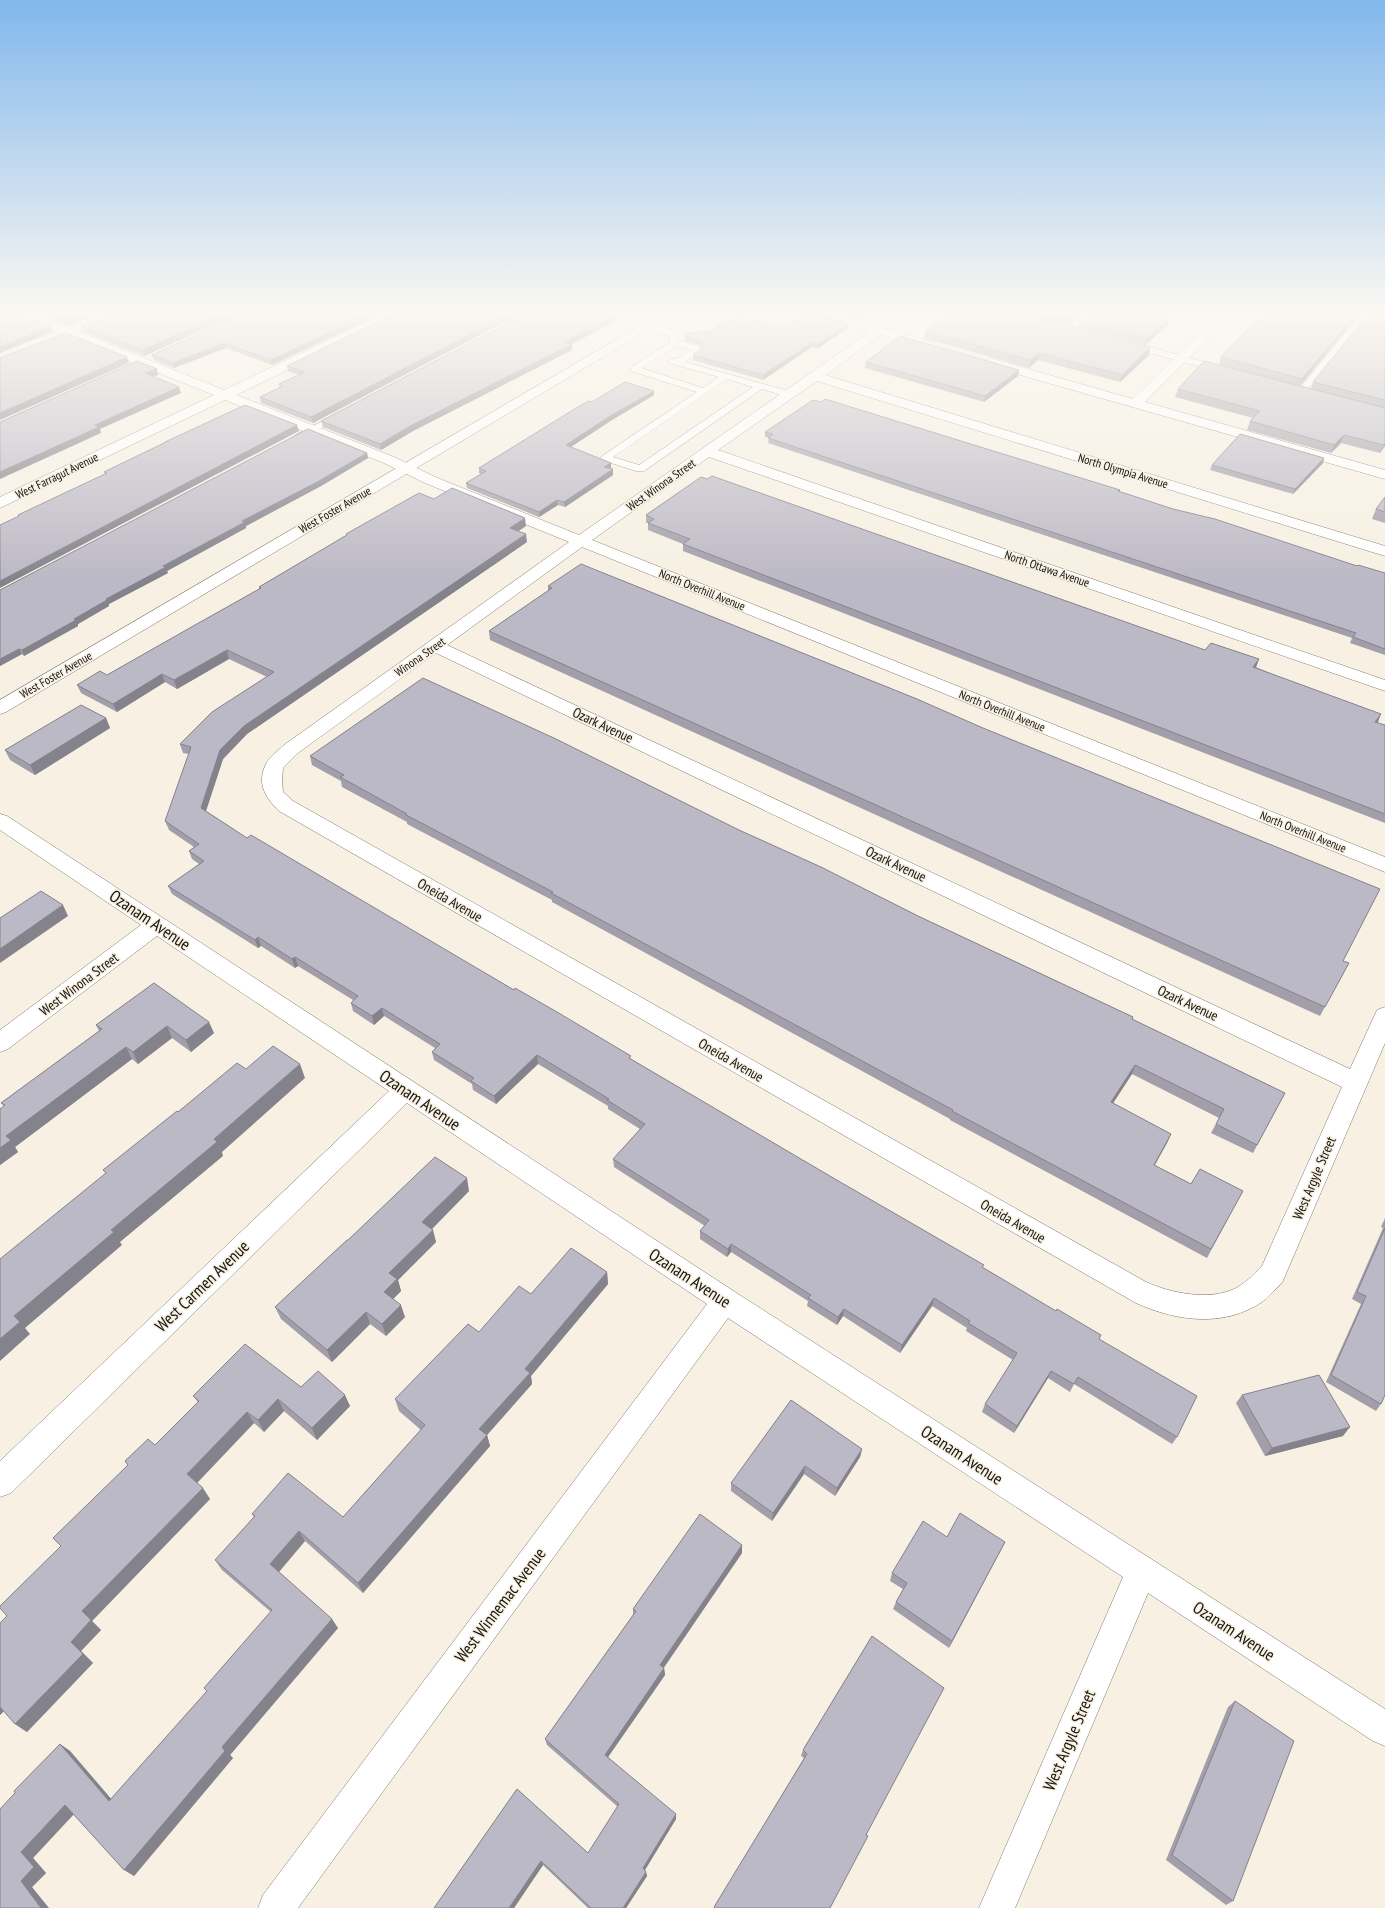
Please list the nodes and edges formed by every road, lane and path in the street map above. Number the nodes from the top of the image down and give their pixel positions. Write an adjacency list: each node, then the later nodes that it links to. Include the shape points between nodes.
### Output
1 (210, 402): 16 (street, West Farragut Avenue)
2 (242, 402): 11 (street, North Overhill Avenue)
3 (520, 402): 14 (street, West Foster Avenue)
4 (688, 402): 5 (lane, via 605,458 640,469)
5 (737, 402)
6 (778, 402): 13 (street, West Winona Street)
7 (900, 402): 18 (street, North Olympia Avenue)
8 (1128, 402): 9 (street)
9 (1135, 404): 15 (street)
10 (353, 408): 11 (lane)
11 (312, 430): 12 (lane); 14 (street, North Overhill Avenue)
12 (291, 441)
13 (709, 452): 17 (street, West Winona Street); 20 (street, North Ottawa Avenue)
14 (406, 469): 17 (street, North Overhill Avenue); 21 (street, West Foster Avenue)
15 (1385, 475)
16 (0, 504)
17 (580, 542): 19 (street, Winona Street); 24 (street, North Overhill Avenue)
18 (1385, 551)
19 (436, 646): 22 (street, Winona Street, via 291,749 274,766); 28 (street, Ozark Avenue)
20 (1385, 686)
21 (0, 708)
22 (272, 781): 31 (street, Oneida Avenue, via 274,794 286,806 1124,1284 1157,1300 1182,1306)
23 (0, 821): 25 (street, Ozanam Avenue)
24 (1385, 865)
25 (158, 924): 27 (street, West Winona Street); 29 (street, Ozanam Avenue)
26 (1385, 1016): 28 (street, West Argyle Street)
27 (0, 1043)
28 (1355, 1082): 31 (street, West Argyle Street, via 1272,1274 1252,1294 1233,1302)
29 (405, 1090): 30 (street, Ozanam Avenue); 32 (street, West Carmen Avenue)
30 (725, 1302): 33 (street, Ozanam Avenue); 35 (street, West Winnemac Avenue)
31 (1210, 1306)
32 (0, 1482)
33 (1141, 1572): 34 (street, Ozanam Avenue); 36 (street, West Argyle Street)
34 (1385, 1729)
35 (276, 1908)
36 (997, 1908)

